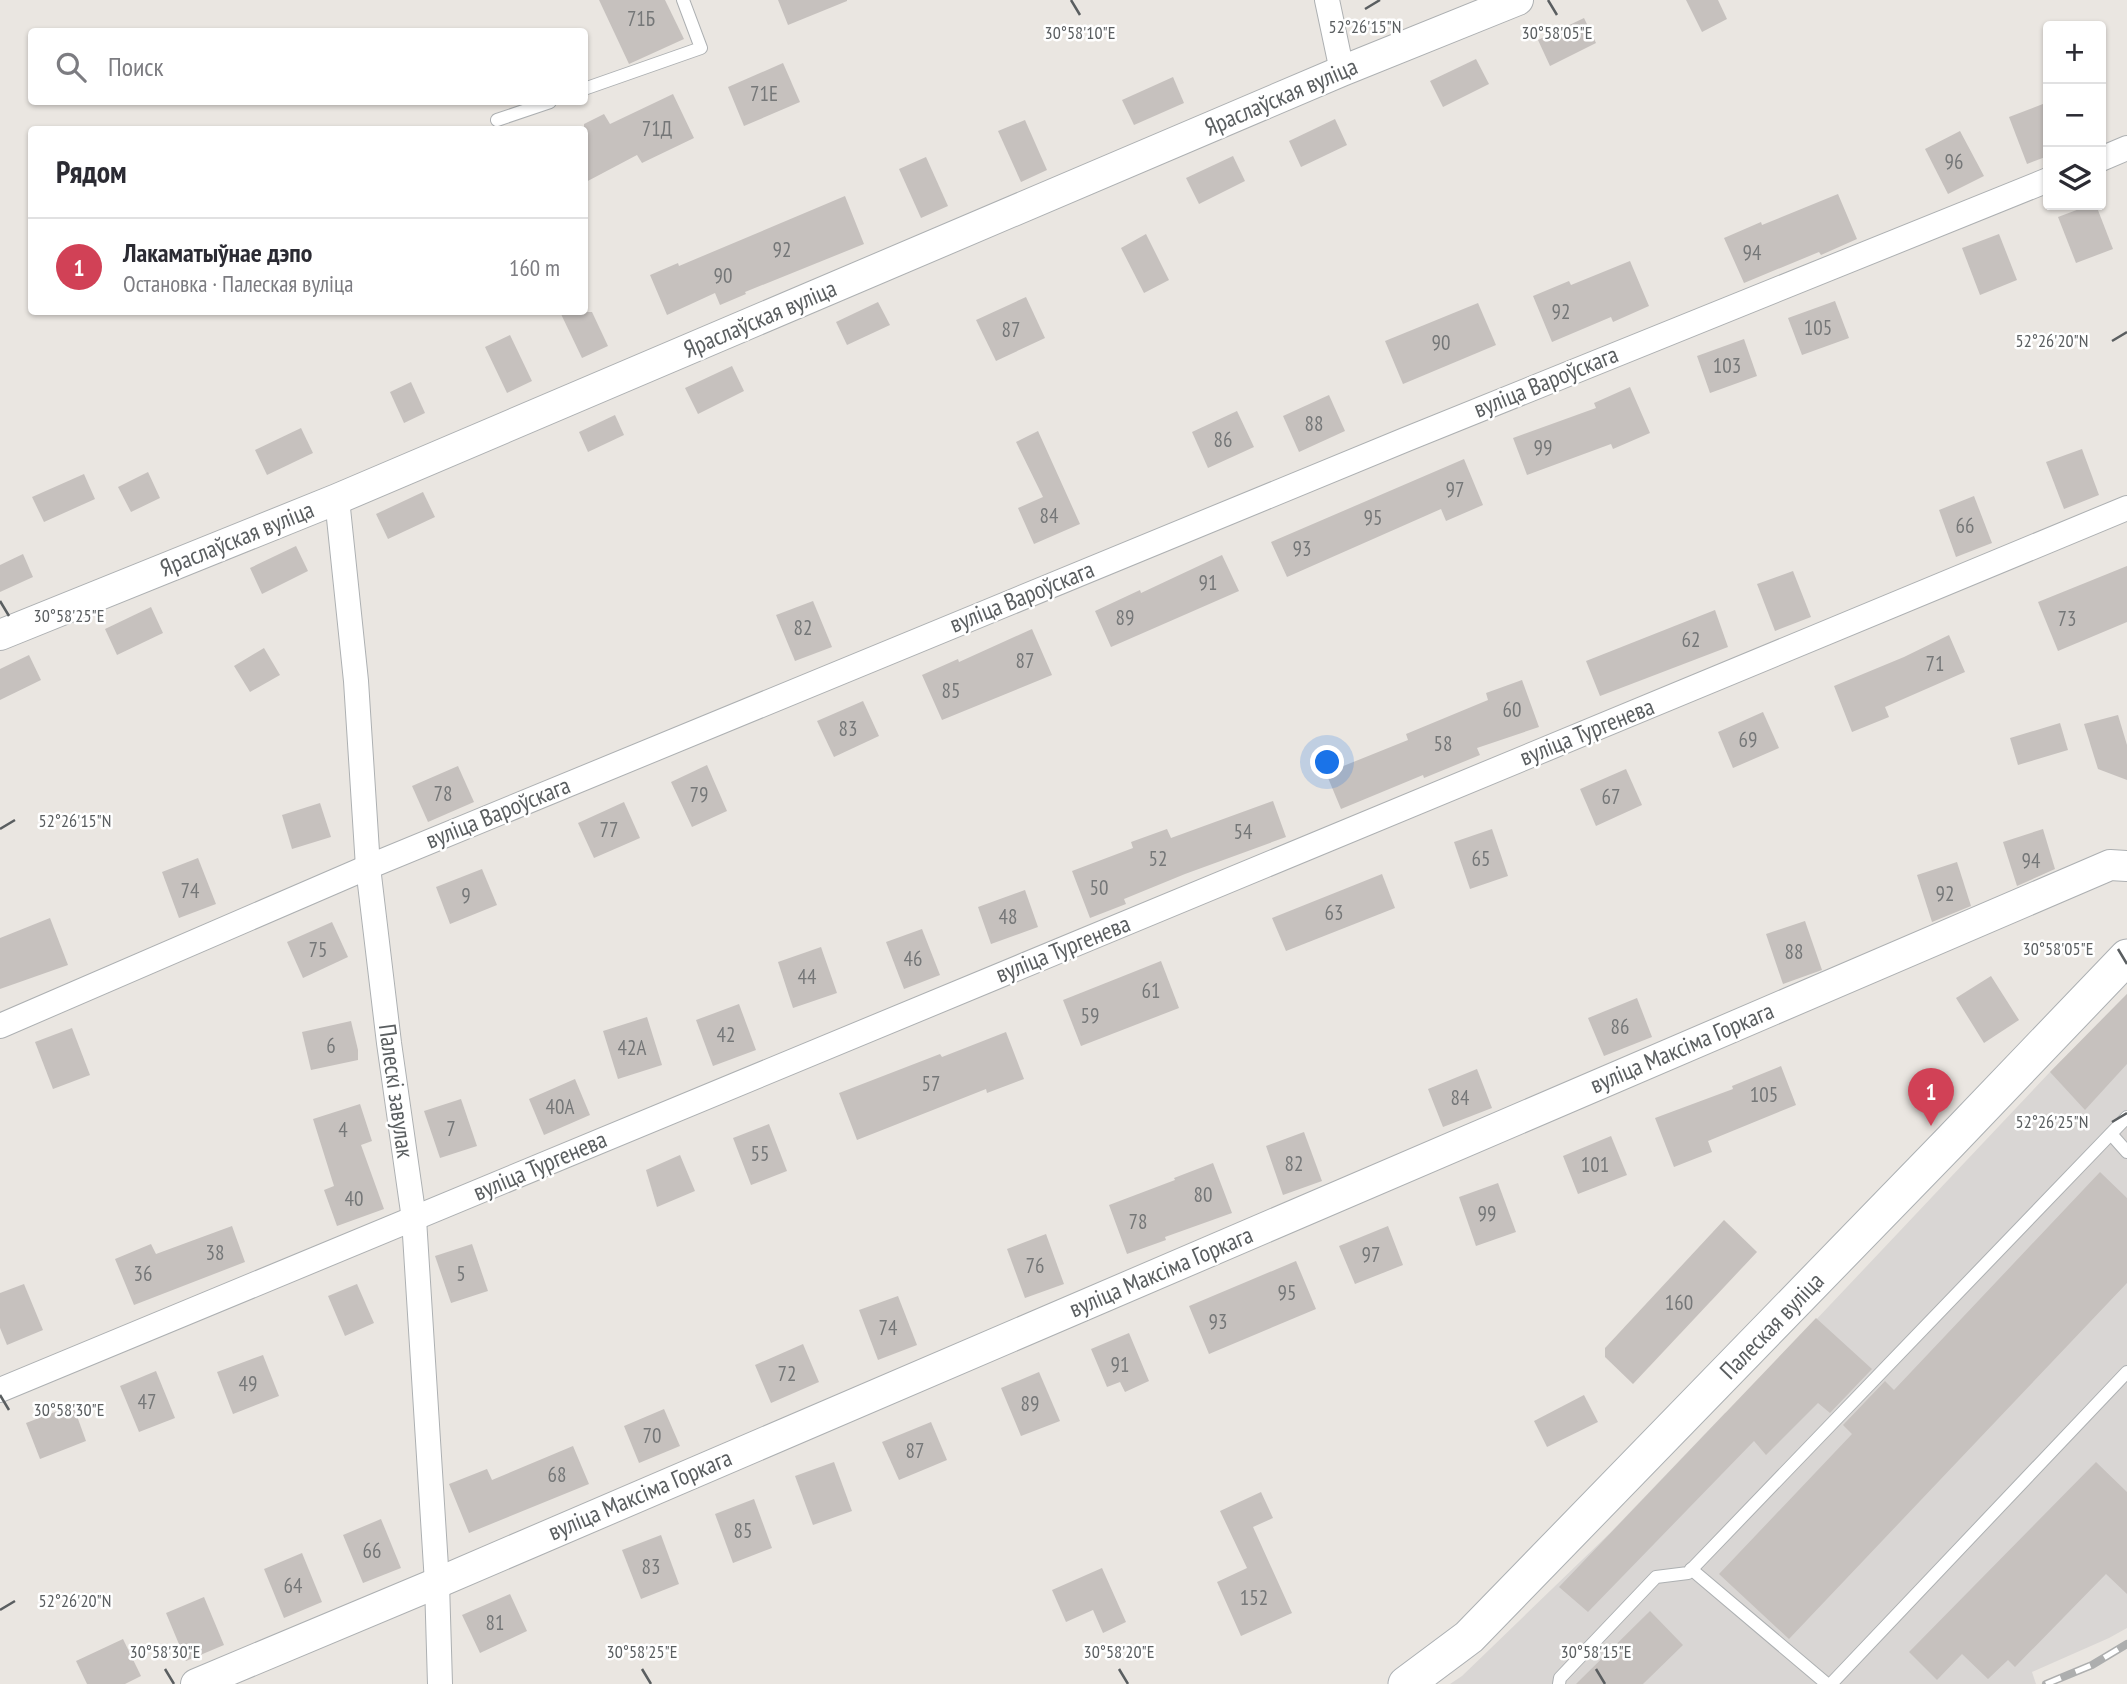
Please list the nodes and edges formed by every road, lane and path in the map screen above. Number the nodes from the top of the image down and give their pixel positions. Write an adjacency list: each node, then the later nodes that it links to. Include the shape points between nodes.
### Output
1 (683, 0): 5 (lane, via 701,48)
2 (1327, 0): 4 (street)
3 (1518, 0): 4 (street, Яраслаўская вуліца)
4 (1342, 71): 11 (street, Яраслаўская вуліца)
5 (588, 88)
6 (541, 105): 7 (lane)
7 (497, 120)
8 (2127, 148): 9 (street)
9 (2106, 157)
10 (2043, 182): 15 (street, вуліца Вароўскага)
11 (337, 499): 13 (street, Яраслаўская вуліца); 15 (street, Палескі завулак, via 356,681)
12 (2127, 508): 21 (street, вуліца Тургенева)
13 (0, 635)
14 (2127, 866): 25 (street, вуліца Максіма Горкага, via 2110,865)
15 (368, 867): 17 (street, вуліца Вароўскага); 21 (street, Палескі завулак)
16 (2127, 957): 28 (main road, Палеская вуліца, via 1469,1637)
17 (0, 1026)
18 (2127, 1117): 19 (lane)
19 (2111, 1134): 20 (lane); 24 (lane)
20 (2127, 1152)
21 (414, 1219): 23 (street, вуліца Тургенева); 25 (street, Палескі завулак)
22 (2127, 1372): 30 (lane)
23 (0, 1390)
24 (1691, 1569): 29 (lane, via 1656,1577); 30 (lane)
25 (437, 1583): 26 (street, вуліца Максіма Горкага); 27 (street, Палескі завулак)
26 (197, 1684)
27 (440, 1684)
28 (1406, 1684)
29 (1559, 1684)
30 (1829, 1684)

